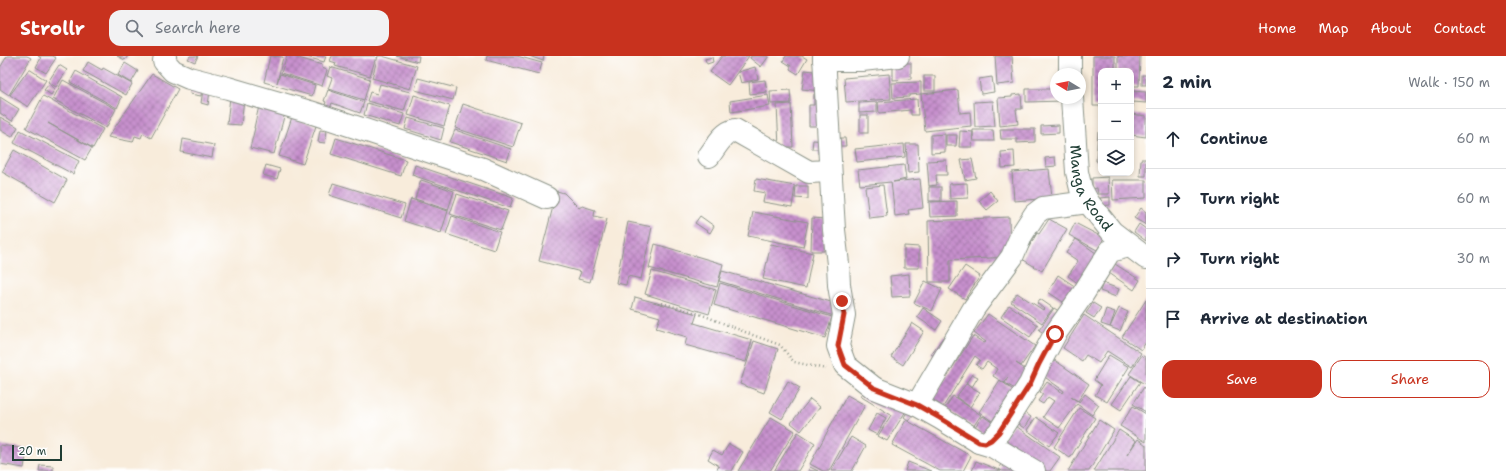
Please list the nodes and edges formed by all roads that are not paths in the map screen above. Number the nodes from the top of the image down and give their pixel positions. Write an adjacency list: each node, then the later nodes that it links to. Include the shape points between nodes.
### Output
1 (165, 56): 9 (street, via 164,61 173,71 189,78 303,110 483,169)
2 (898, 56): 4 (street, via 862,60)
3 (1070, 56): 5 (street)
4 (824, 58): 8 (street)
5 (1070, 68)
6 (1072, 104): 10 (street, Manga Road, via 1077,172 1081,189)
7 (709, 156): 8 (street, via 724,136 735,130 809,172)
8 (830, 171): 12 (street, via 839,285 844,315 838,346 845,365 874,388)
9 (547, 198)
10 (1088, 202): 11 (street, Manga Road, via 1112,232); 12 (street, via 1043,208 1035,214 1022,234 1012,257 974,308)
11 (1138, 252): 13 (street, via 1110,251 1055,334 1030,384 999,432 985,443)
12 (917, 405): 13 (street)
13 (979, 442): 14 (street, via 992,446)
14 (1034, 471)

